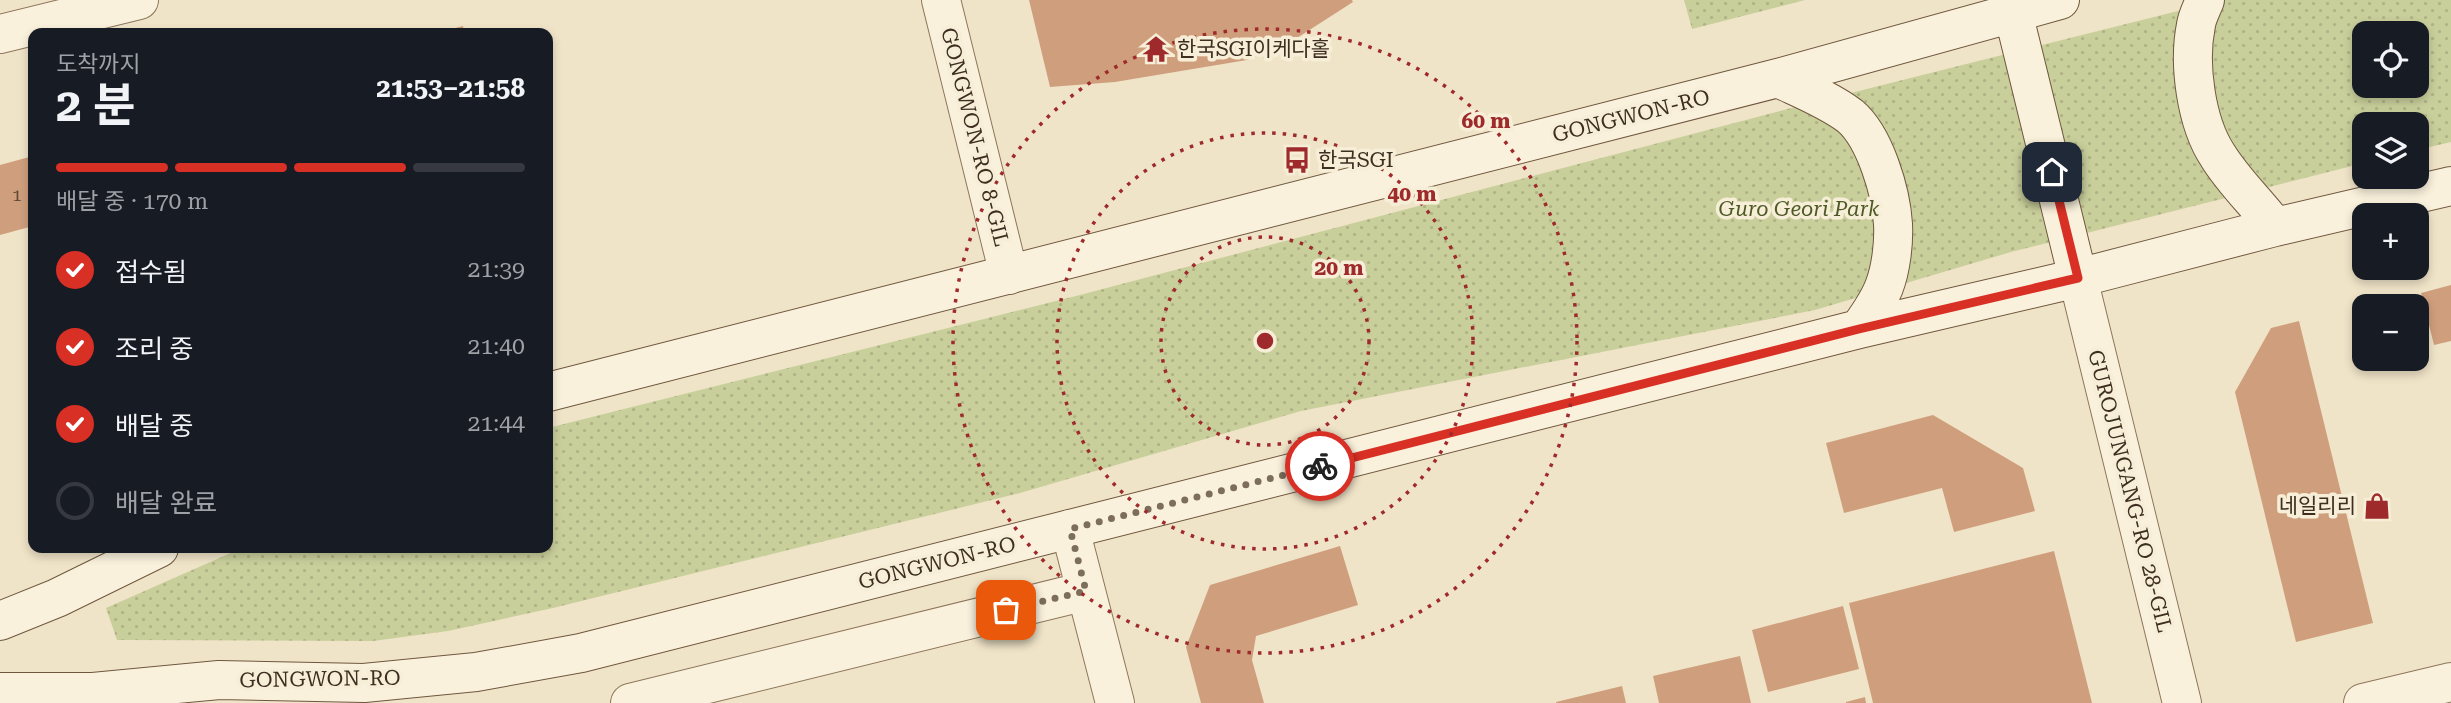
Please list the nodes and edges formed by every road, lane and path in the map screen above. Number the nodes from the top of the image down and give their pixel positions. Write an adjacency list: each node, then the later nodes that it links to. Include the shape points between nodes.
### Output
1 (139, 0): 6 (main road)
2 (941, 0): 10 (main road, GONGWON-RO 8-GIL)
3 (2060, 0): 5 (main road, GONGWON-RO)
4 (2205, 0): 9 (main road, via 2193,49 2198,105 2217,155)
5 (2012, 6): 7 (main road, GONGWON-RO); 11 (main road, GUROJUNGANG-RO 28-GIL)
6 (16, 21)
7 (1778, 78): 10 (main road, GONGWON-RO); 12 (main road, via 1850,117 1872,145 1884,180 1893,224 1891,257 1885,285)
8 (2451, 186): 9 (main road, GONGWON-RO)
9 (2275, 227): 11 (main road, GONGWON-RO)
10 (1009, 275): 13 (main road, GONGWON-RO)
11 (2078, 278): 12 (main road, GONGWON-RO); 22 (main road, GUROJUNGANG-RO 28-GIL)
12 (1859, 329): 14 (main road, GONGWON-RO)
13 (553, 391)
14 (1070, 529): 16 (main road); 19 (main road, GONGWON-RO, via 582,653 475,672 364,682 219,680 93,692)
15 (149, 553): 17 (main road)
16 (1086, 591): 20 (main road); 21 (main road)
17 (0, 621)
18 (2451, 682): 23 (main road)
19 (0, 691)
20 (630, 703)
21 (1115, 703)
22 (2182, 703)
23 (2363, 703)

